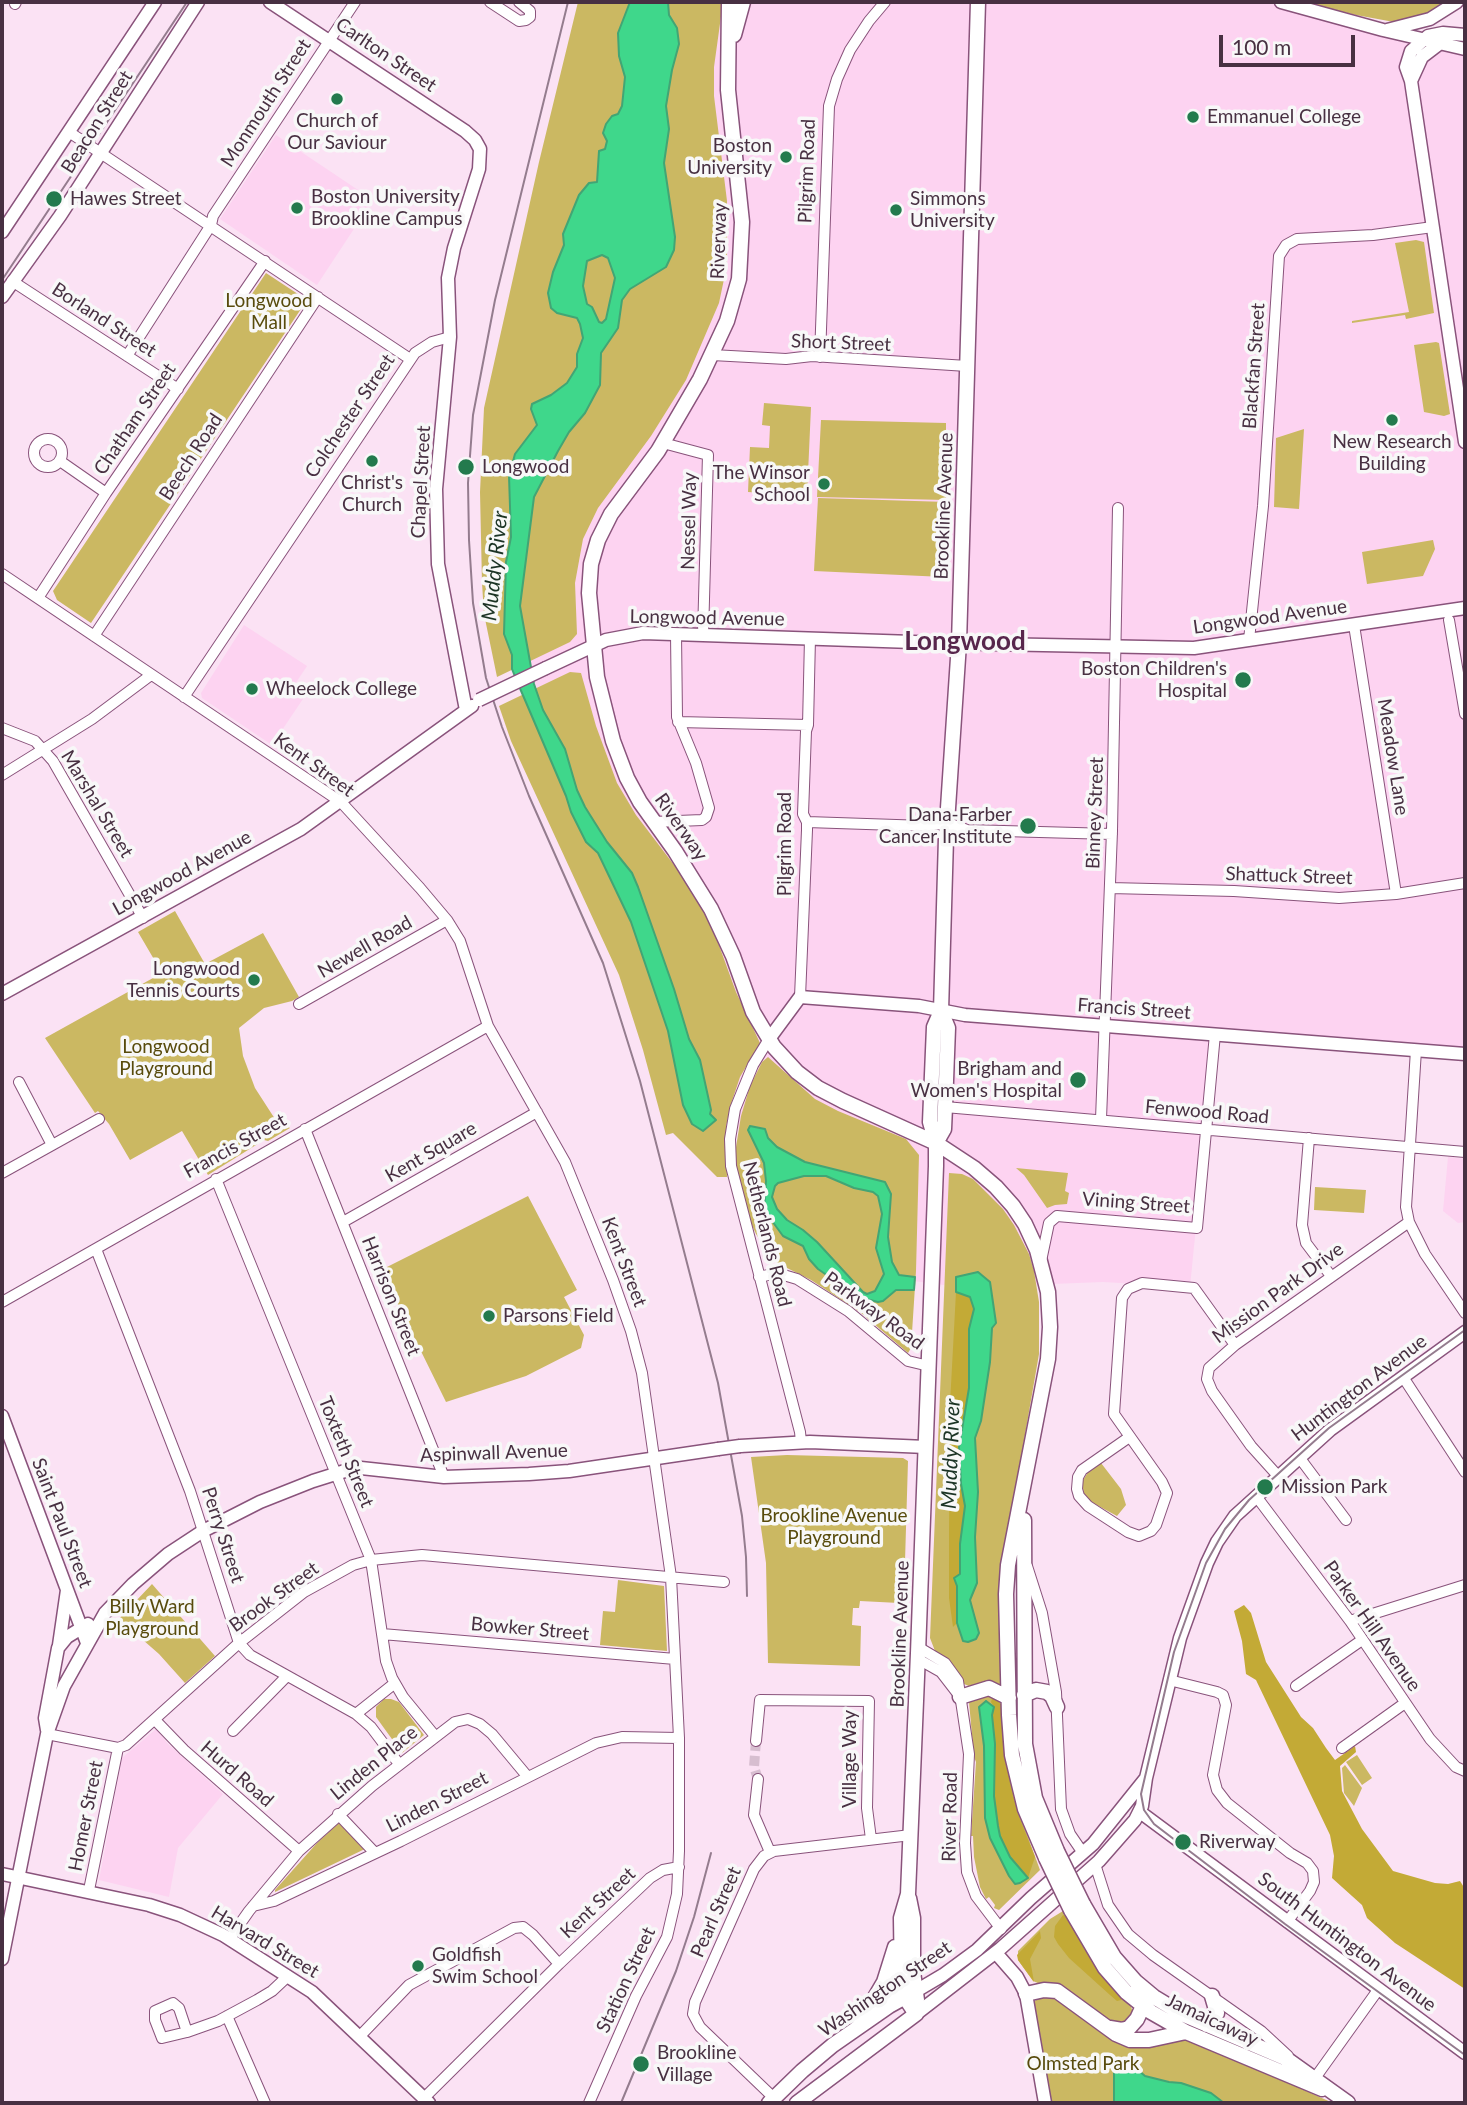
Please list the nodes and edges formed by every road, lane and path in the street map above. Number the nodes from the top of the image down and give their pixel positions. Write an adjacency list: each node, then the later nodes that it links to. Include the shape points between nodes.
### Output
1 (155, 2): 21 (main road, Beacon Street)
2 (198, 2): 22 (main road, Beacon Street)
3 (270, 2): 15 (main road, Carlton Street)
4 (355, 2): 15 (street, Monmouth Street)
5 (490, 2): 6 (street, via 519,21 526,20 530,11)
6 (519, 2)
7 (729, 2): 19 (highway, Riverway)
8 (741, 2): 19 (highway, Riverway)
9 (885, 2): 33 (street, Pilgrim Road, via 850,50 829,106)
10 (978, 2): 35 (highway, Brookline Avenue)
11 (1281, 2): 13 (main road)
12 (1457, 2): 13 (main road, via 1430,19)
13 (1383, 30): 16 (main road)
14 (1465, 35): 16 (main road, via 1439,33)
15 (328, 40): 23 (street, Monmouth Street); 30 (main road, Carlton Street, via 478,144 479,169 449,269)
16 (1422, 40): 17 (main road); 20 (main road, via 1406,63)
17 (1438, 44): 18 (main road); 20 (main road, via 1422,57)
18 (1465, 49)
19 (728, 71): 31 (highway, Riverway, via 742,254 734,299)
20 (1411, 80): 24 (main road)
21 (69, 132): 22 (street); 25 (main road, Beacon Street)
22 (101, 153): 23 (street); 27 (main road, Beacon Street)
23 (211, 225): 26 (street); 32 (street, Monmouth Street)
24 (1433, 227): 37 (main road); 51 (street, Blackfan Street, via 1297,239 1279,256 1263,506)
25 (2, 232)
26 (265, 261): 29 (street); 36 (street, Chatham Street)
27 (12, 282): 28 (main road, Beacon Street); 32 (street, Borland Street)
28 (2, 296)
29 (318, 297): 34 (street); 49 (street, Beech Road)
30 (450, 337): 34 (street, Colchester Street, via 432,342); 57 (main road, Chapel Street, via 435,521 440,576)
31 (712, 355): 33 (street, Short Street); 38 (highway, Riverway)
32 (127, 356): 36 (street, Borland Street)
33 (820, 358): 35 (street, Short Street)
34 (410, 359): 56 (street, Colchester Street)
35 (967, 366): 52 (highway, Brookline Avenue)
36 (178, 388): 40 (street, Chatham Street)
37 (1465, 442)
38 (663, 443): 48 (street, Nessel Way, via 708,456); 53 (highway, Riverway, via 611,514 596,547 590,577)
39 (60, 461): 40 (street)
40 (106, 493): 43 (street, Chatham Street)
41 (1118, 508): 54 (street, Binney Street)
42 (2, 574): 43 (street, Kent Street)
43 (38, 598): 49 (street, Kent Street)
44 (1465, 608): 46 (main road, Longwood Avenue)
45 (1449, 620): 58 (street)
46 (1354, 625): 51 (main road, Longwood Avenue); 71 (street, Meadow Lane)
47 (676, 634): 48 (main road, Longwood Avenue); 53 (main road, Longwood Avenue, via 629,634); 59 (street)
48 (704, 635): 50 (main road, Longwood Avenue)
49 (94, 636): 55 (street, Kent Street)
50 (810, 638): 52 (main road, Longwood Avenue); 60 (street, Pilgrim Road)
51 (1249, 640): 54 (main road, Longwood Avenue, via 1194,648)
52 (959, 643): 54 (main road, Longwood Avenue); 67 (highway, Brookline Avenue)
53 (593, 646): 57 (main road, Longwood Avenue, bridge); 65 (highway, Riverway, via 618,757)
54 (1116, 647): 68 (street, Binney Street)
55 (151, 675): 56 (street, Kent Street); 62 (street)
56 (184, 697): 64 (street, Kent Street)
57 (466, 710): 64 (main road, Longwood Avenue)
58 (1465, 714)
59 (678, 722): 60 (street); 65 (street, via 696,763 708,812 702,820)
60 (808, 725): 66 (street, Pilgrim Road, via 803,814)
61 (2, 728): 62 (street, Marshal Street, via 35,741)
62 (44, 751): 63 (street); 72 (street, Marshal Street)
63 (2, 775)
64 (341, 802): 72 (main road, Longwood Avenue, via 301,830); 73 (street, Kent Street)
65 (654, 822): 81 (highway, Riverway, via 711,909 753,1012)
66 (807, 822): 67 (street); 75 (street, Pilgrim Road)
67 (948, 823): 68 (street, via 967,830); 77 (highway, Brookline Avenue)
68 (1112, 834): 70 (street, Binney Street)
69 (1465, 883): 71 (street, Shattuck Street)
70 (1110, 888): 71 (street, Shattuck Street, via 1339,898); 79 (street, Binney Street)
71 (1396, 894)
72 (143, 918): 74 (main road, Longwood Avenue)
73 (447, 920): 76 (street, Newell Road); 78 (street, Kent Street, via 464,950)
74 (2, 994)
75 (800, 997): 77 (main road, Francis Street); 81 (main road)
76 (299, 1004)
77 (942, 1011): 79 (main road, Francis Street); 85 (highway, Brookline Avenue, via 948,1028); 92 (highway, Brookline Avenue, via 934,1027 930,1122)
78 (488, 1026): 86 (street, Kent Street); 89 (street, Francis Street)
79 (1105, 1026): 80 (main road, Francis Street); 88 (street, Binney Street)
80 (1215, 1034): 82 (main road, Francis Street); 90 (street, Vining Street)
81 (769, 1039): 92 (highway, Riverway, via 814,1086); 103 (street, Netherlands Road, via 742,1088 730,1139 732,1177)
82 (1416, 1050): 83 (main road, Francis Street); 94 (street)
83 (1465, 1054)
84 (19, 1082): 93 (street)
85 (945, 1107): 88 (street, Fenwood Road); 92 (highway, Brookline Avenue, via 944,1129)
86 (537, 1112): 98 (street, Kent Square); 115 (street, Kent Street, via 573,1180 629,1322 642,1373)
87 (99, 1119): 93 (street)
88 (1101, 1119): 90 (street, Fenwood Road)
89 (305, 1129): 97 (street, Francis Street); 98 (street, Harrison Street)
90 (1206, 1130): 91 (street, Fenwood Road); 101 (street, Vining Street, via 1197,1228 1052,1218)
91 (1309, 1138): 94 (street, Fenwood Road); 102 (street, via 1302,1225 1306,1243)
92 (936, 1143): 101 (highway, Riverway, via 974,1168 1005,1197 1028,1230); 108 (highway, Brookline Avenue)
93 (52, 1146): 96 (street)
94 (1409, 1146): 95 (street, Fenwood Road); 99 (street, via 1405,1196)
95 (1465, 1152)
96 (2, 1173)
97 (216, 1179): 100 (street, Francis Street); 117 (street, Toxteth Street)
98 (343, 1222): 119 (street, Harrison Street)
99 (1409, 1222): 102 (street, Mission Park Drive); 105 (street, via 1433,1268)
100 (96, 1250): 104 (street, Francis Street); 123 (street, Perry Street)
101 (1041, 1261): 120 (highway, Riverway, via 1050,1340)
102 (1331, 1276): 107 (street, Mission Park Drive)
103 (759, 1277): 108 (street, Parkway Road, via 777,1273 797,1279 864,1323 904,1358); 112 (street, Netherlands Road)
104 (2, 1302)
105 (1465, 1313)
106 (1465, 1332): 109 (main road, Huntington Avenue)
107 (1235, 1345): 111 (street, via 1194,1288 1142,1283 1128,1289 1122,1298 1113,1410); 118 (street, Mission Park Drive, via 1211,1364 1208,1382 1251,1446)
108 (929, 1366): 113 (highway, Brookline Avenue)
109 (1403, 1377): 114 (main road, Huntington Avenue); 116 (street)
110 (2, 1416): 129 (main road, Saint Paul Street)
111 (1128, 1438): 111 (street, via 1082,1470 1077,1489 1088,1506 1139,1536 1156,1525 1167,1493)
112 (801, 1442): 113 (main road, Aspinwall Avenue); 115 (main road, Aspinwall Avenue, bridge)
113 (926, 1447): 138 (highway, Brookline Avenue)
114 (1299, 1457): 118 (main road, Huntington Avenue); 122 (street)
115 (654, 1458): 119 (main road, Aspinwall Avenue, via 549,1473); 126 (street, Kent Street)
116 (1465, 1472)
117 (336, 1474): 119 (main road, Aspinwall Avenue, via 361,1468); 123 (main road, Aspinwall Avenue, via 260,1502); 125 (street, Toxteth Street)
118 (1278, 1476): 121 (main road, Huntington Avenue)
119 (444, 1477)
120 (1025, 1490): 124 (highway, Riverway); 145 (highway, Riverway, via 1006,1582)
121 (1256, 1496): 131 (street, Parker Hill Avenue); 141 (main road, Huntington Avenue, via 1235,1516 1214,1549)
122 (1346, 1520)
123 (203, 1531): 130 (main road, Aspinwall Avenue, via 143,1574); 136 (street, Perry Street)
124 (1024, 1557): 145 (highway, Riverway); 147 (street, via 1044,1625)
125 (371, 1560): 126 (street, Brook Street, via 422,1555); 133 (street, Toxteth Street); 136 (street, Brook Street, via 303,1592)
126 (671, 1577): 127 (street, Brook Street); 139 (street, Kent Street)
127 (724, 1582)
128 (1465, 1585): 131 (street)
129 (67, 1590): 132 (main road, Saint Paul Street); 137 (main road)
130 (105, 1613): 132 (main road, Aspinwall Avenue); 135 (main road, Aspinwall Avenue)
131 (1349, 1621): 134 (street, Parker Hill Avenue)
132 (81, 1628): 135 (main road, Saint Paul Street); 137 (main road, Aspinwall Avenue)
133 (382, 1634): 139 (street, Bowker Street); 142 (street, Toxteth Street)
134 (1363, 1640): 143 (street); 146 (street, Parker Hill Avenue)
135 (88, 1643): 151 (main road, Aspinwall Avenue, via 64,1686)
136 (239, 1643): 140 (street, via 250,1655); 149 (street, Brook Street)
137 (59, 1646): 151 (main road, Aspinwall Avenue, via 45,1718)
138 (918, 1653): 144 (street, via 942,1673); 166 (highway, Brookline Avenue)
139 (675, 1659): 153 (street, Kent Street)
140 (287, 1676): 148 (street); 150 (street)
141 (1169, 1680): 160 (main road, Huntington Avenue); 182 (street, via 1223,1695 1225,1709 1213,1775 1217,1790 1313,1871 1312,1887)
142 (395, 1683): 148 (street); 152 (street, Toxteth Street)
143 (1296, 1686)
144 (960, 1697): 145 (highway, via 989,1688); 183 (street, River Road, via 969,1763 965,1861 976,1896)
145 (1016, 1697): 147 (highway, via 1036,1690 1047,1692); 179 (highway, Riverway, bridge, via 1029,1774 1051,1855)
146 (1405, 1703): 156 (street); 158 (street, Parker Hill Avenue, via 1437,1746)
147 (1057, 1707): 171 (street, via 1061,1805 1069,1832)
148 (356, 1714): 157 (street)
149 (155, 1720): 155 (street, Brook Street); 168 (street, Hurd Road)
150 (233, 1731)
151 (47, 1734): 155 (street); 175 (main road, Aspinwall Avenue)
152 (435, 1736): 157 (street, Linden Place); 159 (street, Linden Place, via 459,1720 480,1724)
153 (679, 1738): 159 (street, Linden Street, via 622,1737 596,1742); 173 (street, Kent Street)
154 (756, 1741): 167 (street, Village Way, via 760,1700 869,1702 867,1808)
155 (118, 1748): 176 (street, Homer Street)
156 (1342, 1748)
157 (399, 1764): 164 (street, Linden Place)
158 (1465, 1771)
159 (527, 1776): 170 (street, Linden Street)
160 (1146, 1778): 162 (main road); 163 (main road, Huntington Avenue)
161 (758, 1779): 169 (street, via 754,1815)
162 (1136, 1788): 163 (main road); 165 (main road)
163 (1140, 1812): 165 (main road, via 1127,1815); 172 (main road, Huntington Avenue); 182 (main road, South Huntington Avenue)
164 (338, 1814): 168 (street, Linden Place); 170 (street)
165 (1105, 1831): 171 (main road)
166 (911, 1835): 167 (street); 177 (highway, Brookline Avenue)
167 (871, 1839): 169 (street)
168 (299, 1851): 178 (street, Linden Place)
169 (770, 1852): 207 (street, Pearl Street, via 754,1869 693,2011 700,2027)
170 (375, 1853): 178 (street, Linden Street, via 274,1901)
171 (1083, 1853): 183 (main road, Washington Street)
172 (1095, 1864): 181 (main road, Huntington Avenue); 192 (street, via 1107,1903 1123,1928)
173 (678, 1867): 187 (street, Kent Street, via 650,1878); 209 (street, Station Street, via 667,1937)
174 (2, 1874): 175 (main road, Harvard Street)
175 (17, 1877): 176 (main road, Harvard Street); 186 (main road, Aspinwall Avenue)
176 (89, 1891): 184 (main road, Harvard Street, via 171,1912)
177 (908, 1894): 180 (highway, Brookline Avenue); 190 (highway, via 913,1918)
178 (253, 1906): 184 (street)
179 (1077, 1907): 193 (highway, Jamaicaway, via 1105,1968); 196 (highway, Jamaicaway, via 1130,1976 1168,2007)
180 (901, 1918): 190 (highway, Brookline Avenue, via 901,1978); 198 (highway, via 888,1973)
181 (1033, 1918): 185 (main road, Washington Street)
182 (1287, 1922): 189 (main road, South Huntington Avenue)
183 (1001, 1928): 190 (main road, Washington Street, via 964,1960)
184 (230, 1938): 188 (main road, Harvard Street)
185 (996, 1952): 191 (main road); 194 (main road, Washington Street)
186 (2, 1959)
187 (559, 1964): 201 (street, via 523,1927 514,1928 409,1985); 206 (street, Kent Street)
188 (288, 1976): 195 (street, via 272,1991); 201 (main road, Harvard Street)
189 (1378, 1990): 202 (main road, South Huntington Avenue); 204 (street)
190 (911, 1994): 194 (highway, Brookline Avenue); 198 (highway, Washington Street)
191 (1026, 1994): 197 (highway, via 1058,1992); 211 (main road)
192 (1212, 1996): 196 (highway, via 1217,2012); 203 (street)
193 (1143, 2006): 197 (highway, via 1128,2029); 200 (highway, Jamaicaway)
194 (916, 2014): 210 (highway, Washington Street)
195 (227, 2016): 199 (street); 208 (street)
196 (1207, 2025): 203 (highway, Jamaicaway)
197 (1105, 2026): 200 (highway, via 1133,2041)
198 (856, 2029): 207 (highway, Washington Street, via 813,2061)
199 (187, 2032)
200 (1186, 2032): 205 (highway, Jamaicaway)
201 (360, 2036): 206 (main road, Harvard Street)
202 (1465, 2053)
203 (1297, 2064): 204 (highway, Jamaicaway)
204 (1315, 2078): 205 (highway, Jamaicaway)
205 (1344, 2100)
206 (427, 2101)
207 (772, 2102)
208 (265, 2103)
209 (589, 2103)
210 (797, 2103)
211 (1045, 2103)

